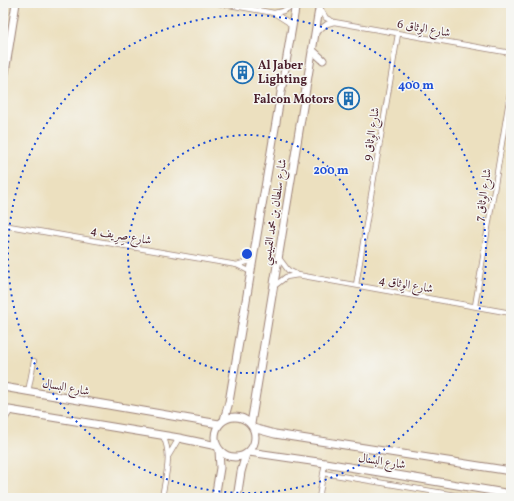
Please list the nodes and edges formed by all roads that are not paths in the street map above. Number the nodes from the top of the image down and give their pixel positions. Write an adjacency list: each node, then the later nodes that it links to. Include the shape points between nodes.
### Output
1 (16, 3): 13 (main road)
2 (218, 3): 5 (street)
3 (296, 4): 5 (street, via 283,12); 7 (main road, شارع سلطان بن محمد القبيسي)
4 (320, 5): 6 (street, via 326,18); 8 (main road, شارع سلطان بن محمد القبيسي)
5 (274, 13): 7 (street)
6 (334, 22): 8 (street); 9 (street, شارع الوِثاق 6)
7 (292, 27): 17 (main road, شارع سلطان بن محمد القبيسي)
8 (315, 33): 10 (main road, شارع سلطان بن محمد القبيسي)
9 (398, 34): 11 (street, شارع الوِثاق 6); 21 (street, شارع الوِثاق 9)
10 (312, 50): 12 (main road); 16 (main road, شارع سلطان بن محمد القبيسي)
11 (511, 53)
12 (323, 60)
13 (3, 85)
14 (511, 88): 23 (street, شارع الوِثاق 7)
15 (3, 225): 18 (street, شارع صِرِيف 4)
16 (278, 256): 20 (street, شارع الوِثاق 4, via 288,270); 22 (main road, شارع سلطان بن محمد القبيسي)
17 (253, 260): 18 (street, شارع صِرِيف 4); 19 (main road, شارع سلطان بن محمد القبيسي)
18 (237, 265): 19 (street, شارع صِرِيف 4)
19 (251, 272): 31 (main road, شارع سلطان بن محمد القبيسي, via 230,402)
20 (298, 274): 21 (street, شارع الوِثاق 4); 22 (street, via 286,277)
21 (356, 285): 23 (street, شارع الوِثاق 4)
22 (273, 288): 32 (main road, شارع سلطان بن محمد القبيسي)
23 (475, 306): 24 (street, شارع الوِثاق 4)
24 (511, 313)
25 (34, 361): 27 (street)
26 (3, 387): 27 (main road, شارع البسال)
27 (28, 392): 31 (main road, شارع البسال)
28 (3, 409): 29 (main road)
29 (11, 410): 30 (street); 33 (main road)
30 (3, 422)
31 (221, 422): 32 (main road, via 230,417 238,417 245,419); 35 (main road, via 214,436)
32 (252, 426): 36 (main road, via 254,445); 39 (main road, شارع البسال, via 275,434)
33 (163, 436): 34 (main road); 37 (street)
34 (179, 438): 35 (main road); 37 (street)
35 (218, 448): 36 (main road, via 233,457); 43 (main road, via 220,468)
36 (247, 453): 38 (main road, شارع البسال); 44 (main road)
37 (169, 455): 42 (street)
38 (325, 463): 40 (street); 41 (main road, شارع البسال)
39 (511, 472)
40 (323, 473): 45 (street); 46 (street)
41 (511, 494)
42 (162, 498)
43 (215, 498)
44 (237, 498)
45 (319, 498)
46 (473, 498)

